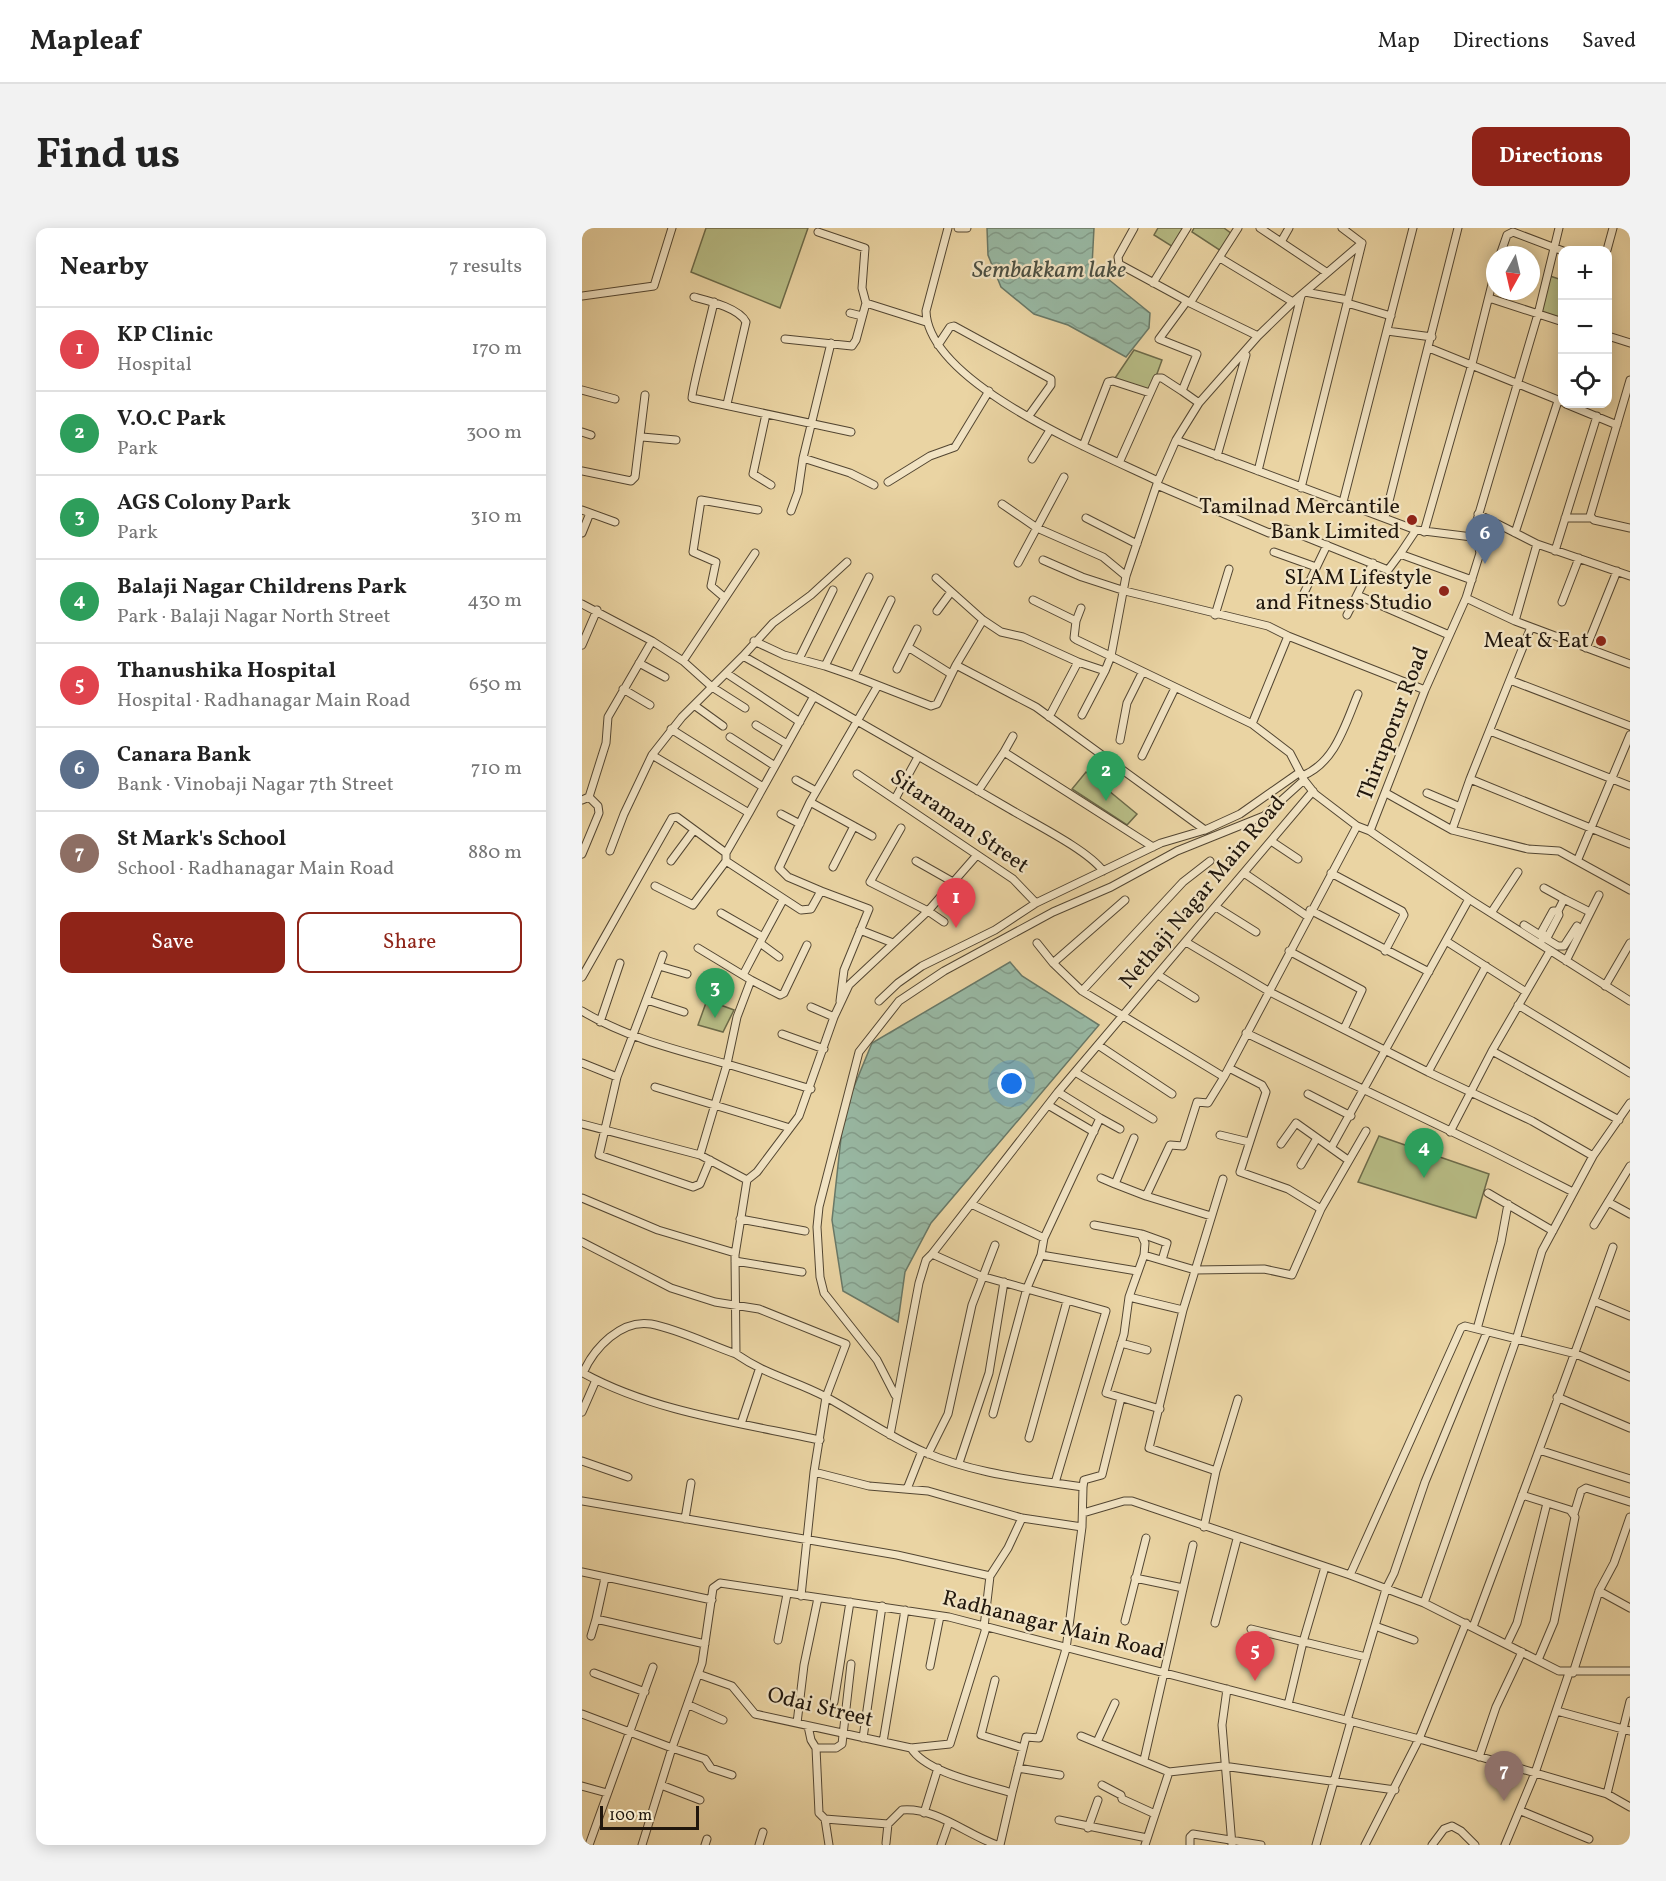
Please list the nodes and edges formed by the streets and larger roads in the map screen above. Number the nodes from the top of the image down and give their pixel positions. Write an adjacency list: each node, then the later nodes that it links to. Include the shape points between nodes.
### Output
1 (672, 228): 26 (street, via 654,286)
2 (948, 228): 40 (street, via 930,291)
3 (958, 228): 4 (street)
4 (967, 228)
5 (1134, 228): 24 (street, via 1118,261 1121,267)
6 (1187, 228): 24 (street)
7 (1238, 228): 22 (street)
8 (1260, 228): 16 (street)
9 (1289, 228): 16 (street)
10 (1342, 228): 17 (street)
11 (1413, 228): 38 (street)
12 (1458, 228): 43 (street)
13 (1559, 228): 20 (street)
14 (1613, 228): 19 (street)
15 (818, 232): 34 (street, via 865,248 862,288)
16 (1281, 242): 23 (street)
17 (1362, 243): 23 (street); 33 (street)
18 (1503, 246): 20 (street, via 1507,235 1513,232)
19 (1608, 246)
20 (1553, 249): 21 (street); 36 (street)
21 (1558, 250)
22 (1220, 258): 31 (street); 32 (street)
23 (1326, 272): 25 (street)
24 (1153, 283): 31 (street)
25 (1303, 293): 32 (street); 33 (street); 83 (street)
26 (582, 296)
27 (694, 297): 30 (street)
28 (1488, 300): 51 (street)
29 (1495, 300): 36 (street)
30 (714, 302): 62 (street, via 744,317 746,322); 62 (street, via 691,396)
31 (1188, 302): 42 (street); 56 (street, via 1159,339 1197,354)
32 (1293, 302): 42 (street)
33 (1347, 302): 38 (street); 89 (street)
34 (866, 303): 37 (street); 40 (street)
35 (850, 313): 37 (street)
36 (1538, 314): 39 (street); 53 (street)
37 (862, 316): 47 (street, via 852,346)
38 (1391, 316): 41 (street)
39 (1558, 320)
40 (926, 322): 48 (street)
41 (1388, 331): 43 (street); 90 (street)
42 (1258, 336): 50 (street)
43 (1432, 337): 49 (street)
44 (1612, 337): 46 (street)
45 (785, 339): 47 (street)
46 (1630, 343)
47 (831, 344): 68 (street)
48 (938, 345): 55 (street, via 949,361); 67 (street, via 954,326 1050,379 1051,385)
49 (1429, 348): 51 (street); 97 (street)
50 (1246, 353): 61 (street); 78 (street)
51 (1472, 364): 53 (street); 105 (street)
52 (1630, 380): 69 (street)
53 (1517, 382): 60 (street); 96 (street)
54 (582, 390): 59 (street)
55 (989, 391): 67 (street); 85 (street, via 955,447 930,456)
56 (1182, 391): 57 (street, via 1159,377); 61 (street)
57 (1150, 393): 77 (street, via 1108,382); 81 (street)
58 (645, 395): 74 (street)
59 (615, 399)
60 (1558, 400)
61 (1199, 403): 76 (street)
62 (727, 405): 65 (street)
63 (1560, 408): 107 (street)
64 (1577, 408): 66 (street)
65 (766, 414): 68 (street); 88 (street, via 753,474)
66 (1597, 416): 69 (street); 99 (street)
67 (1028, 417): 70 (street)
68 (812, 423): 72 (street); 79 (street)
69 (1617, 425): 100 (street, via 1590,512)
70 (1050, 430): 77 (street); 80 (street)
71 (582, 432): 73 (street)
72 (851, 432)
73 (591, 435)
74 (642, 437): 75 (street); 82 (street, via 633,479 600,477)
75 (676, 440)
76 (1176, 440): 78 (street); 86 (street)
77 (1083, 446): 81 (street)
78 (1217, 456): 83 (street)
79 (803, 458): 87 (street); 94 (street)
80 (1032, 459)
81 (1119, 462): 86 (street)
82 (582, 471)
83 (1258, 471): 89 (street)
84 (1064, 477): 102 (street)
85 (888, 482)
86 (1157, 483): 109 (street); 111 (street, via 1269,532 1286,529)
87 (874, 484)
88 (771, 485)
89 (1301, 488): 90 (street)
90 (1343, 502): 97 (street)
91 (1002, 504): 102 (street)
92 (582, 510): 95 (street)
93 (758, 510): 134 (street, via 701,500 693,552 716,562 711,586)
94 (791, 511)
95 (590, 513): 101 (street); 106 (street)
96 (1478, 514): 107 (street); 108 (street)
97 (1384, 517): 104 (street)
98 (1086, 518): 109 (street)
99 (1565, 518): 100 (street); 112 (street)
100 (1592, 518): 103 (street)
101 (615, 522)
102 (1037, 528): 120 (street); 124 (street, via 1092,551)
103 (1630, 528)
104 (1416, 530): 105 (street); 115 (street)
105 (1424, 532): 108 (street)
106 (582, 533)
107 (1515, 533): 110 (street)
108 (1472, 537): 128 (street, Thiruporur Road, via 1480,548)
109 (1137, 544): 124 (street)
110 (1537, 544): 112 (street); 147 (street)
111 (1327, 545): 119 (street); 121 (street)
112 (1555, 551): 116 (street)
113 (1274, 552): 121 (street)
114 (755, 553): 134 (street)
115 (1400, 554): 119 (street, via 1388,570); 128 (street)
116 (1579, 558): 123 (street); 138 (street)
117 (1043, 560): 130 (street)
118 (847, 562): 153 (street)
119 (1373, 563): 133 (street)
120 (1018, 564)
121 (1316, 567): 132 (street)
122 (1228, 569): 143 (street)
123 (1617, 571): 125 (street); 156 (street)
124 (1126, 576): 130 (street)
125 (1630, 576)
126 (869, 577): 165 (street)
127 (936, 578): 131 (street)
128 (1472, 580): 135 (street, Thiruporur Road)
129 (833, 590): 159 (street)
130 (1125, 591): 143 (street); 158 (street)
131 (951, 592): 142 (street); 145 (street)
132 (1304, 593)
133 (1357, 595): 144 (street); 150 (street)
134 (725, 598): 160 (street)
135 (1466, 598): 147 (street); 150 (street, Thiruporur Road)
136 (891, 600): 171 (street)
137 (1033, 600): 146 (street)
138 (1562, 602)
139 (582, 604): 141 (street)
140 (1081, 608): 146 (street)
141 (597, 610): 152 (street); 154 (street)
142 (937, 611)
143 (1215, 615): 151 (street, via 1268,626)
144 (1347, 615)
145 (983, 620): 161 (street, via 1001,632 1023,637); 164 (street)
146 (1076, 621): 158 (street, via 1074,638)
147 (1515, 621): 148 (street)
148 (1531, 627): 156 (street); 173 (street)
149 (917, 629): 155 (street)
150 (1449, 635): 178 (street, Thiruporur Road)
151 (1288, 636): 178 (street); 189 (street)
152 (652, 640): 160 (street); 162 (street)
153 (754, 641): 157 (street); 159 (street)
154 (582, 645)
155 (908, 647): 166 (street); 170 (street)
156 (1586, 648): 163 (street)
157 (743, 656): 168 (street); 180 (street)
158 (1111, 656): 167 (street); 169 (street)
159 (799, 659): 165 (street)
160 (683, 661): 174 (street)
161 (1078, 662): 167 (street); 185 (street)
162 (639, 663): 172 (street); 177 (street)
163 (1630, 664)
164 (956, 665): 170 (street); 185 (street)
165 (825, 666): 171 (street)
166 (897, 669)
167 (1105, 671): 184 (street)
168 (726, 673): 174 (street); 187 (street)
169 (1142, 673): 176 (street); 197 (street, via 1127,703)
170 (951, 674): 175 (street, via 937,704 931,706)
171 (854, 676): 175 (street)
172 (665, 677)
173 (1510, 680): 191 (street); 193 (street)
174 (712, 687): 182 (street); 183 (street)
175 (877, 687): 186 (street)
176 (1175, 688): 189 (street); 201 (street)
177 (623, 690): 181 (street); 216 (street, via 608,717 606,743)
178 (1425, 690): 214 (street, Thiruporur Road)
179 (1359, 694): 205 (street, via 1330,756)
180 (814, 696): 186 (street); 187 (street)
181 (650, 705)
182 (694, 705): 190 (street); 192 (street)
183 (746, 708)
184 (1082, 715)
185 (1049, 717): 228 (street)
186 (856, 720): 202 (street); 211 (street)
187 (800, 722): 198 (street)
188 (756, 724): 198 (street)
189 (1252, 724): 205 (street, via 1283,746)
190 (723, 726)
191 (1630, 726)
192 (672, 729): 200 (street); 210 (street)
193 (1490, 732): 206 (street); 207 (street)
194 (1630, 735): 207 (street)
195 (1013, 736): 199 (street)
196 (730, 737): 203 (street)
197 (1120, 740)
198 (787, 744): 203 (street)
199 (1004, 752): 212 (street); 234 (street)
200 (652, 755): 220 (street); 235 (street)
201 (1142, 756)
202 (918, 757): 212 (street); 217 (street)
203 (775, 766): 210 (street)
204 (857, 774): 217 (street, Sitaraman Street)
205 (1302, 776): 213 (street); 228 (street, via 1240,814); 406 (street, via 1264,816 1177,851 944,971 898,1001 868,1039 854,1067 817,1227 824,1293)
206 (1470, 779): 219 (street); 226 (street)
207 (1611, 779): 209 (street); 226 (street)
208 (796, 780): 211 (street)
209 (1630, 786)
210 (763, 787): 220 (street)
211 (816, 791): 218 (street)
212 (978, 791): 245 (street, via 1090,859)
213 (1313, 791): 224 (street); 232 (street, Nethaji Nagar Main Road)
214 (1386, 793): 229 (street); 230 (street, Thiruporur Road)
215 (1427, 793): 219 (street)
216 (585, 798): 236 (street, via 598,806 599,813)
217 (895, 799): 237 (street, Sitaraman Street)
218 (810, 802): 222 (street); 223 (street)
219 (1460, 807): 229 (street)
220 (749, 813): 238 (street)
221 (781, 814): 222 (street)
222 (800, 824): 253 (street, via 778,868 788,877)
223 (854, 826): 231 (street); 244 (street)
224 (1357, 826): 230 (street); 248 (street)
225 (901, 828): 261 (street, via 870,882)
226 (1590, 828): 233 (street); 240 (street)
227 (694, 830): 238 (street); 241 (street); 295 (street, via 677,817 671,820)
228 (1205, 830): 234 (street)
229 (1452, 830): 240 (street, via 1528,849 1559,851)
230 (1370, 831): 255 (street)
231 (872, 836)
232 (1271, 841): 239 (street); 247 (street, Nethaji Nagar Main Road)
233 (1630, 844)
234 (1153, 847): 245 (street)
235 (610, 851)
236 (582, 854)
237 (977, 855): 249 (street); 259 (street, Sitaraman Street, via 1020,884)
238 (726, 857): 250 (street, via 693,905); 257 (street)
239 (1298, 859)
240 (1578, 859): 252 (street)
241 (671, 861)
242 (916, 861): 249 (street)
243 (1210, 861): 298 (street, via 1177,888)
244 (833, 867)
245 (1103, 871): 259 (street)
246 (1518, 872): 265 (street)
247 (1244, 873): 260 (street, Nethaji Nagar Main Road); 264 (street)
248 (1331, 873): 264 (street); 282 (street, via 1404,915)
249 (953, 882): 261 (street)
250 (655, 886)
251 (1544, 888): 256 (street)
252 (1630, 890)
253 (822, 891): 257 (street, via 809,911); 269 (street, via 868,909)
254 (1599, 895): 262 (street)
255 (1469, 899): 265 (street); 273 (street)
256 (1564, 899): 262 (street); 271 (street, via 1554,925)
257 (783, 900): 272 (street)
258 (1125, 900): 288 (street)
259 (1036, 903): 303 (street, via 995,930 922,966)
260 (1216, 907): 270 (street); 274 (street, Nethaji Nagar Main Road)
261 (928, 911): 266 (street); 275 (street)
262 (1590, 912): 286 (street)
263 (721, 913): 272 (street)
264 (1309, 913): 281 (street); 282 (street)
265 (1491, 914): 279 (street)
266 (944, 922)
267 (1524, 925): 271 (street)
268 (1577, 926): 271 (street, via 1564,946)
269 (860, 930): 275 (street); 305 (street, via 844,970)
270 (1256, 932)
271 (1544, 936): 279 (street)
272 (762, 940): 285 (street); 293 (street)
273 (1446, 941): 290 (street); 291 (street)
274 (1186, 942): 294 (street, Nethaji Nagar Main Road); 299 (street)
275 (893, 943): 305 (street, via 849,985)
276 (1037, 943): 288 (street)
277 (1630, 943): 297 (street)
278 (807, 945): 296 (street, via 784,993 780,995)
279 (1539, 945): 283 (street)
280 (698, 948): 293 (street)
281 (1289, 951): 299 (street); 313 (street, via 1362,990)
282 (1385, 951): 291 (street)
283 (1550, 951): 286 (street); 300 (street)
284 (663, 955): 289 (street)
285 (779, 957)
286 (1566, 961): 297 (street)
287 (620, 963): 312 (street)
288 (1053, 963): 298 (street)
289 (659, 966): 292 (street); 302 (street)
290 (1486, 966): 300 (street); 325 (street)
291 (1429, 972): 319 (street)
292 (687, 974)
293 (743, 975): 296 (street)
294 (1158, 975): 301 (street); 311 (street, Nethaji Nagar Main Road)
295 (582, 977)
296 (751, 980): 322 (street, via 737,1017)
297 (1605, 986): 304 (street)
298 (1082, 991): 311 (street)
299 (1270, 992): 313 (street); 314 (street)
300 (1526, 992): 306 (street)
301 (1195, 998)
302 (647, 1000): 309 (street); 316 (street)
303 (879, 1001)
304 (1630, 1001)
305 (840, 1002): 310 (street)
306 (1518, 1005): 320 (street); 326 (street)
307 (811, 1007): 310 (street)
308 (582, 1011): 312 (street)
309 (684, 1012)
310 (834, 1017): 318 (street)
311 (1122, 1017): 317 (street, Nethaji Nagar Main Road); 328 (street)
312 (600, 1022): 316 (street)
313 (1344, 1029): 319 (street)
314 (1246, 1033): 323 (street); 331 (street)
315 (782, 1034): 318 (street)
316 (633, 1037): 322 (street); 327 (street)
317 (1098, 1045): 324 (street, Nethaji Nagar Main Road); 334 (street)
318 (824, 1049): 330 (street)
319 (1387, 1050): 325 (street); 331 (street)
320 (1492, 1050): 332 (street); 342 (street)
321 (582, 1063): 327 (street)
322 (727, 1064): 330 (street); 338 (street)
323 (1229, 1068): 328 (street); 353 (street, via 1262,1085 1266,1092)
324 (1075, 1072): 333 (street, Nethaji Nagar Main Road); 341 (street)
325 (1428, 1072): 332 (street)
326 (1630, 1073)
327 (617, 1077): 345 (street)
328 (1224, 1077): 368 (street, via 1209,1103 1197,1102 1183,1146 1170,1144)
329 (655, 1087): 338 (street)
330 (811, 1089): 344 (street, via 800,1116)
331 (1365, 1090): 339 (street); 349 (street)
332 (1471, 1090): 349 (street); 357 (street)
333 (1058, 1092): 337 (street, Nethaji Nagar Main Road); 340 (street)
334 (1172, 1094)
335 (1308, 1094): 339 (street)
336 (1630, 1103): 342 (street)
337 (1048, 1105): 348 (street); 371 (street, Nethaji Nagar Main Road)
338 (715, 1106): 344 (street); 356 (street)
339 (1352, 1116): 355 (street)
340 (1100, 1119): 346 (street); 348 (street)
341 (1153, 1119)
342 (1619, 1120): 357 (street)
343 (582, 1124): 345 (street)
344 (790, 1128): 363 (street, via 757,1172)
345 (605, 1129): 356 (street); 358 (street, via 601,1156 687,1185 700,1184)
346 (1119, 1129)
347 (1366, 1131): 359 (street)
348 (1094, 1132): 382 (street)
349 (1450, 1132): 366 (street)
350 (1220, 1135): 353 (street)
351 (1134, 1138): 365 (street)
352 (1317, 1138): 354 (street, via 1296,1123); 355 (street); 360 (street)
353 (1249, 1142): 373 (street, via 1241,1173 1288,1190)
354 (1281, 1144)
355 (1331, 1148): 359 (street)
356 (700, 1155): 358 (street)
357 (1593, 1156): 366 (street)
358 (710, 1160): 363 (street)
359 (1348, 1160): 373 (street)
360 (1301, 1165)
361 (1630, 1166): 370 (street)
362 (1101, 1178): 365 (street)
363 (747, 1179): 376 (street)
364 (1223, 1179): 375 (street)
365 (1115, 1184): 368 (street)
366 (1573, 1192): 380 (street)
367 (1488, 1193): 372 (street)
368 (1146, 1196): 375 (street)
369 (582, 1198): 386 (street, via 658,1230)
370 (1608, 1202): 374 (street); 378 (street)
371 (971, 1204): 382 (street); 387 (street, Nethaji Nagar Main Road)
372 (1508, 1204): 380 (street); 404 (street)
373 (1320, 1209): 392 (street, via 1292,1275 1264,1269)
374 (1630, 1214)
375 (1211, 1216): 392 (street)
376 (740, 1219): 379 (street); 386 (street)
377 (1094, 1225): 381 (street)
378 (1594, 1225)
379 (805, 1231)
380 (1553, 1231): 407 (street, via 1542,1251)
381 (1141, 1234): 389 (street); 390 (street, via 1167,1243)
382 (1044, 1238): 388 (street)
383 (582, 1242): 401 (street, via 671,1288)
384 (995, 1245): 395 (street)
385 (1613, 1247): 400 (street)
386 (735, 1253): 391 (street)
387 (932, 1254): 395 (street); 417 (street, Nethaji Nagar Main Road, via 926,1260 919,1283)
388 (1041, 1255): 393 (street); 397 (street)
389 (1144, 1255): 390 (street); 393 (street)
390 (1162, 1260): 392 (street)
391 (735, 1261): 394 (street); 401 (street)
392 (1195, 1270): 402 (street)
393 (1137, 1271): 398 (street)
394 (802, 1272)
395 (981, 1276): 396 (street); 431 (street, via 950,1406)
396 (1004, 1282): 397 (street); 433 (street, via 989,1373)
397 (1027, 1288): 399 (street); 424 (street)
398 (1129, 1297): 402 (street); 408 (street)
399 (1067, 1301): 428 (street); 439 (street, via 1106,1311)
400 (1594, 1301): 403 (street); 412 (street)
401 (734, 1304): 409 (street, via 780,1316); 411 (street)
402 (1183, 1310): 422 (street)
403 (1630, 1316)
404 (1477, 1329): 405 (street); 459 (street, via 1464,1326 1458,1331)
405 (1487, 1332): 407 (street); 464 (street)
406 (861, 1340): 409 (street); 417 (street, via 877,1360)
407 (1516, 1340): 412 (street); 471 (street)
408 (1121, 1343): 410 (street); 420 (street, via 1106,1392)
409 (846, 1344): 418 (street)
410 (1147, 1350)
411 (736, 1354): 413 (street); 414 (street, via 650,1324 634,1326 598,1346)
412 (1576, 1354): 415 (street); 419 (street)
413 (759, 1370): 418 (street); 425 (street)
414 (582, 1372): 416 (street)
415 (1630, 1377)
416 (596, 1380): 423 (street); 425 (street)
417 (895, 1395): 427 (street, Nethaji Nagar Main Road)
418 (826, 1397): 427 (street); 429 (street)
419 (1557, 1397): 426 (street); 430 (street)
420 (1121, 1398): 422 (street); 440 (street, via 1102,1475 1084,1480)
421 (1238, 1399): 434 (street)
422 (1161, 1409): 434 (street, via 1149,1448)
423 (582, 1412)
424 (993, 1414)
425 (741, 1424): 429 (street)
426 (1630, 1428)
427 (890, 1435): 431 (street)
428 (1029, 1438)
429 (820, 1440): 435 (street)
430 (1539, 1450): 437 (street); 442 (street)
431 (925, 1452): 433 (street); 441 (street)
432 (582, 1461): 436 (street)
433 (960, 1463): 439 (street, via 995,1474)
434 (1216, 1471): 452 (street)
435 (814, 1472): 441 (street, via 869,1486); 455 (street)
436 (628, 1476)
437 (1630, 1479)
438 (691, 1483): 450 (street)
439 (1055, 1483): 440 (street)
440 (1083, 1487): 446 (street)
441 (907, 1489): 449 (street, via 928,1491)
442 (1522, 1495): 445 (street); 479 (street)
443 (582, 1501): 450 (street)
444 (1630, 1502): 447 (street, via 1586,1488 1581,1491)
445 (1547, 1503): 447 (street); 488 (street, via 1517,1623)
446 (1083, 1513): 451 (street); 452 (street, via 1132,1501)
447 (1575, 1514): 492 (street, via 1554,1622)
448 (1630, 1517): 465 (street, via 1614,1563)
449 (1022, 1518): 451 (street); 460 (street)
450 (685, 1519): 455 (street)
451 (1082, 1527): 489 (street)
452 (1204, 1527): 454 (street)
453 (1146, 1538): 462 (street)
454 (1237, 1539): 457 (street); 478 (street)
455 (808, 1540): 460 (street); 467 (street)
456 (1193, 1545): 463 (street)
457 (1324, 1567): 459 (street); 486 (street)
458 (582, 1572): 461 (street)
459 (1350, 1575): 464 (street)
460 (990, 1576): 481 (street)
461 (605, 1578): 469 (street); 476 (street)
462 (1135, 1578): 463 (street); 477 (street)
463 (1183, 1588): 498 (street)
464 (1386, 1589): 471 (street); 480 (street)
465 (1599, 1591): 473 (street); 499 (street)
466 (787, 1594): 467 (street, Radhanagar Main Road); 469 (street, Radhanagar Main Road, via 720,1583 713,1588); 484 (street)
467 (801, 1596): 468 (street, Radhanagar Main Road)
468 (818, 1598): 470 (street, Radhanagar Main Road); 513 (street)
469 (712, 1600): 487 (street)
470 (850, 1602): 472 (street, Radhanagar Main Road); 505 (street)
471 (1424, 1603): 479 (street)
472 (882, 1606): 474 (street, Radhanagar Main Road); 519 (street)
473 (1630, 1608)
474 (905, 1610): 475 (street, Radhanagar Main Road); 521 (street)
475 (940, 1616): 481 (street, Radhanagar Main Road); 494 (street)
476 (596, 1619): 483 (street); 487 (street)
477 (1125, 1621)
478 (1215, 1623)
479 (1469, 1625): 488 (street); 520 (street)
480 (1375, 1626): 485 (street); 491 (street)
481 (985, 1627): 489 (street, Radhanagar Main Road); 525 (street, via 950,1744)
482 (1251, 1629): 486 (street)
483 (591, 1636)
484 (778, 1640)
485 (1414, 1640)
486 (1303, 1642): 491 (street); 508 (street)
487 (705, 1644): 500 (street)
488 (1507, 1644): 490 (street)
489 (1066, 1649): 498 (street, Radhanagar Main Road); 526 (street, via 1040,1738 1026,1737)
490 (1521, 1652): 492 (street); 527 (street)
491 (1366, 1657): 512 (street)
492 (1538, 1660): 499 (street)
493 (851, 1664): 517 (street)
494 (930, 1666)
495 (653, 1667): 503 (street)
496 (1630, 1671): 499 (street)
497 (594, 1672): 503 (street)
498 (1165, 1673): 502 (street, Radhanagar Main Road); 528 (street)
499 (1571, 1673): 509 (street)
500 (698, 1674): 507 (street); 513 (street, Odai Street, via 732,1686 755,1714)
501 (995, 1680): 526 (street, via 981,1735)
502 (1227, 1689): 508 (street, Radhanagar Main Road); 529 (street, via 1222,1725)
503 (645, 1692): 516 (street)
504 (1630, 1701): 515 (street)
505 (834, 1702)
506 (1115, 1703): 522 (street)
507 (689, 1705): 511 (street); 523 (street)
508 (1288, 1705): 512 (street, Radhanagar Main Road)
509 (1557, 1711): 515 (street); 533 (street)
510 (582, 1714): 516 (street)
511 (723, 1720)
512 (1349, 1720): 520 (street, Radhanagar Main Road); 536 (street)
513 (797, 1723): 514 (street, Odai Street)
514 (808, 1726): 517 (street, Odai Street); 524 (street)
515 (1626, 1730): 543 (street)
516 (630, 1731): 523 (street); 541 (street)
517 (843, 1734): 519 (street, Odai Street); 524 (street, via 838,1748)
518 (1082, 1736): 522 (street)
519 (863, 1738): 521 (street, Odai Street)
520 (1419, 1739): 527 (street, Radhanagar Main Road); 540 (street)
521 (883, 1742): 525 (street, Odai Street)
522 (1097, 1742): 528 (street)
523 (672, 1748): 534 (street, via 705,1759 711,1768); 537 (street)
524 (816, 1748): 550 (street, via 819,1813)
525 (911, 1748): 530 (street)
526 (1023, 1748): 531 (street)
527 (1479, 1757): 533 (street, Radhanagar Main Road)
528 (1144, 1760): 532 (street)
529 (1224, 1766): 532 (street); 536 (street); 562 (street)
530 (938, 1768): 542 (street); 548 (street)
531 (1018, 1768): 535 (street); 542 (street)
532 (1169, 1772): 549 (street)
533 (1535, 1773): 543 (street, Radhanagar Main Road); 547 (street)
534 (732, 1775)
535 (1060, 1775)
536 (1334, 1780): 540 (street); 570 (street)
537 (661, 1785): 544 (street); 563 (street)
538 (1102, 1785): 549 (street, via 1121,1795 1122,1800)
539 (582, 1786): 541 (street)
540 (1395, 1790): 571 (street)
541 (607, 1793): 560 (street)
542 (1012, 1793): 567 (street)
543 (1607, 1794): 546 (street, Radhanagar Main Road)
544 (700, 1800)
545 (1098, 1800): 554 (street)
546 (1630, 1807)
547 (1521, 1811): 557 (street); 574 (street)
548 (924, 1813): 552 (street); 553 (street, via 902,1810)
549 (1155, 1814): 559 (street)
550 (825, 1819): 553 (street); 565 (street)
551 (1059, 1820): 554 (street)
552 (949, 1822): 558 (street); 566 (street)
553 (888, 1824): 561 (street)
554 (1088, 1828): 559 (street)
555 (763, 1832): 564 (street)
556 (582, 1839): 560 (street)
557 (1589, 1839)
558 (974, 1841): 567 (street)
559 (1146, 1841)
560 (589, 1843)
561 (886, 1843)
562 (1231, 1843): 568 (street, via 1194,1834); 569 (street)
563 (642, 1845)
564 (759, 1845)
565 (830, 1845)
566 (941, 1845)
567 (999, 1845)
568 (1190, 1845)
569 (1261, 1845)
570 (1316, 1845)
571 (1365, 1845)
572 (1432, 1845): 573 (street, via 1444,1829 1452,1826)
573 (1475, 1845)
574 (1505, 1845)

